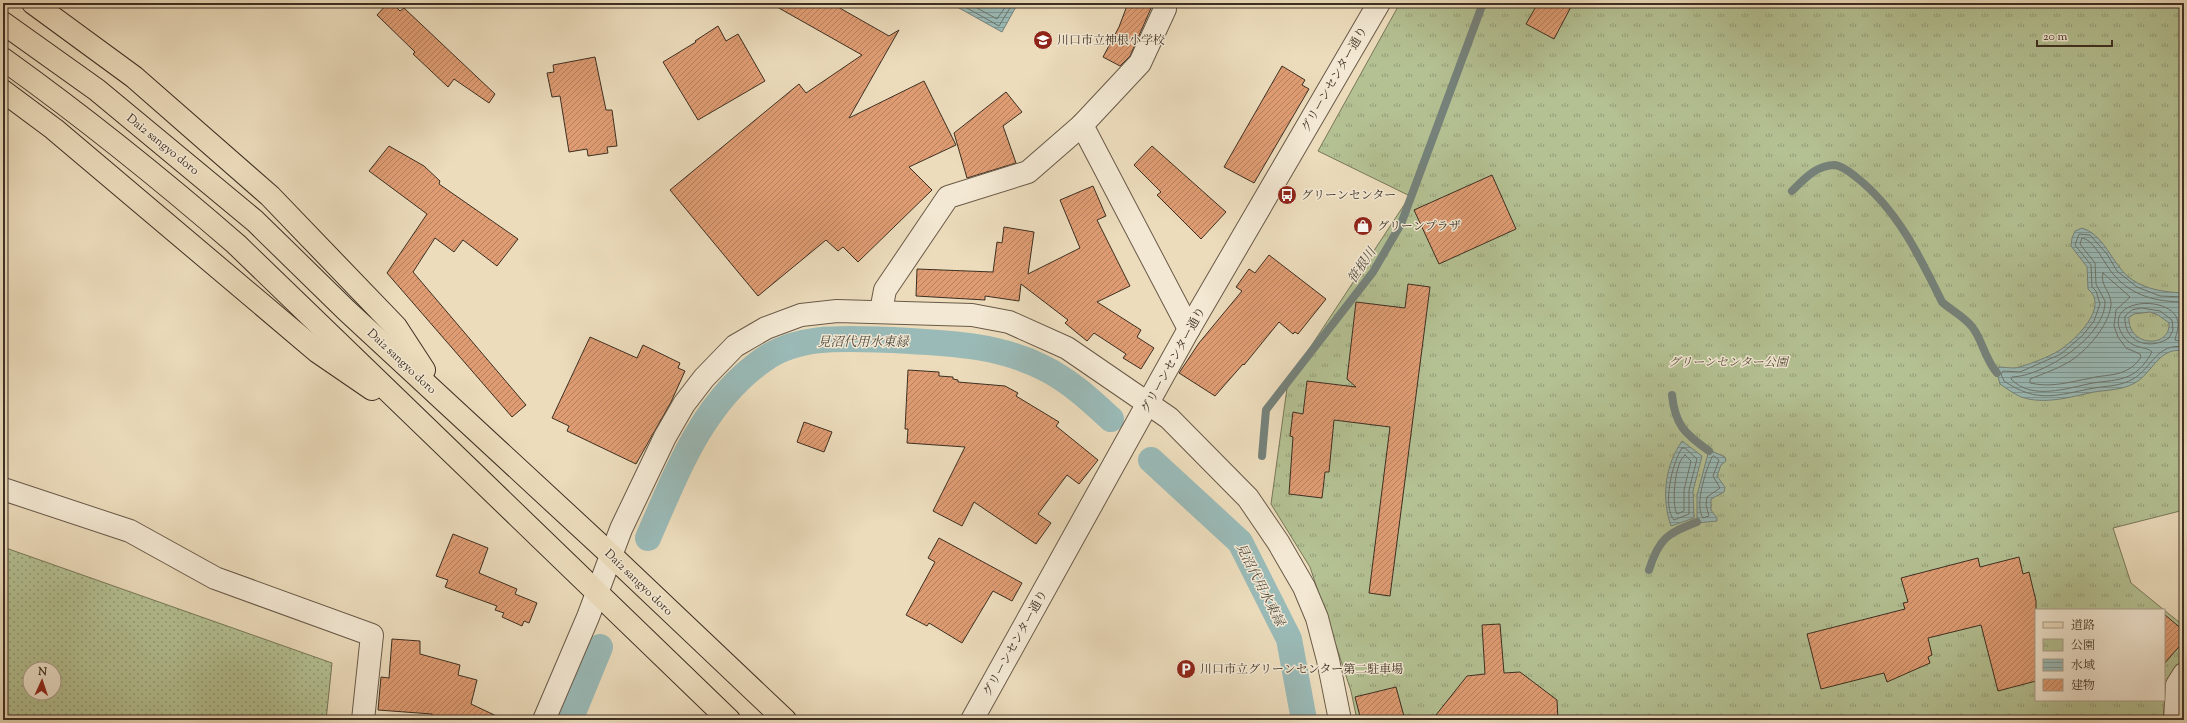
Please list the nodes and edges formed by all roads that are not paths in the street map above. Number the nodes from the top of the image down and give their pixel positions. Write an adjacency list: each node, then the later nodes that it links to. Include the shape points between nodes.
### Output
1 (33, 3): 10 (main road, via 134,77 270,196 396,327)
2 (1165, 3): 7 (street, via 1165,9 1140,63)
3 (1379, 3): 9 (street, グリーンセンター通り)
4 (3, 23): 10 (main road, Dai2 sangyo doro, via 97,90 195,169)
5 (3, 59): 12 (main road, via 81,116 175,191 236,244)
6 (3, 91): 12 (main road, via 54,129 318,352)
7 (1082, 125): 8 (street, via 1028,172 948,198 885,290); 9 (street)
8 (881, 311): 11 (street, via 972,315 1009,322 1067,348); 14 (street, via 801,314 766,328 735,346 704,378 684,404 665,437)
9 (1189, 330): 11 (street, グリーンセンター通り)
10 (440, 396): 14 (main road, Dai2 sangyo doro)
11 (1150, 404): 21 (street, グリーンセンター通り); 22 (street, via 1179,428 1243,493 1278,542 1304,587 1317,618)
12 (423, 423): 15 (main road)
13 (3, 489): 17 (street, via 130,532 215,578 372,635)
14 (611, 555): 15 (street); 20 (main road, Dai2 sangyo doro)
15 (598, 592): 18 (street); 19 (main road)
16 (2184, 674): 23 (street, via 2177,685)
17 (363, 720)
18 (544, 720)
19 (729, 720)
20 (785, 720)
21 (972, 720)
22 (1340, 720)
23 (2175, 720)

